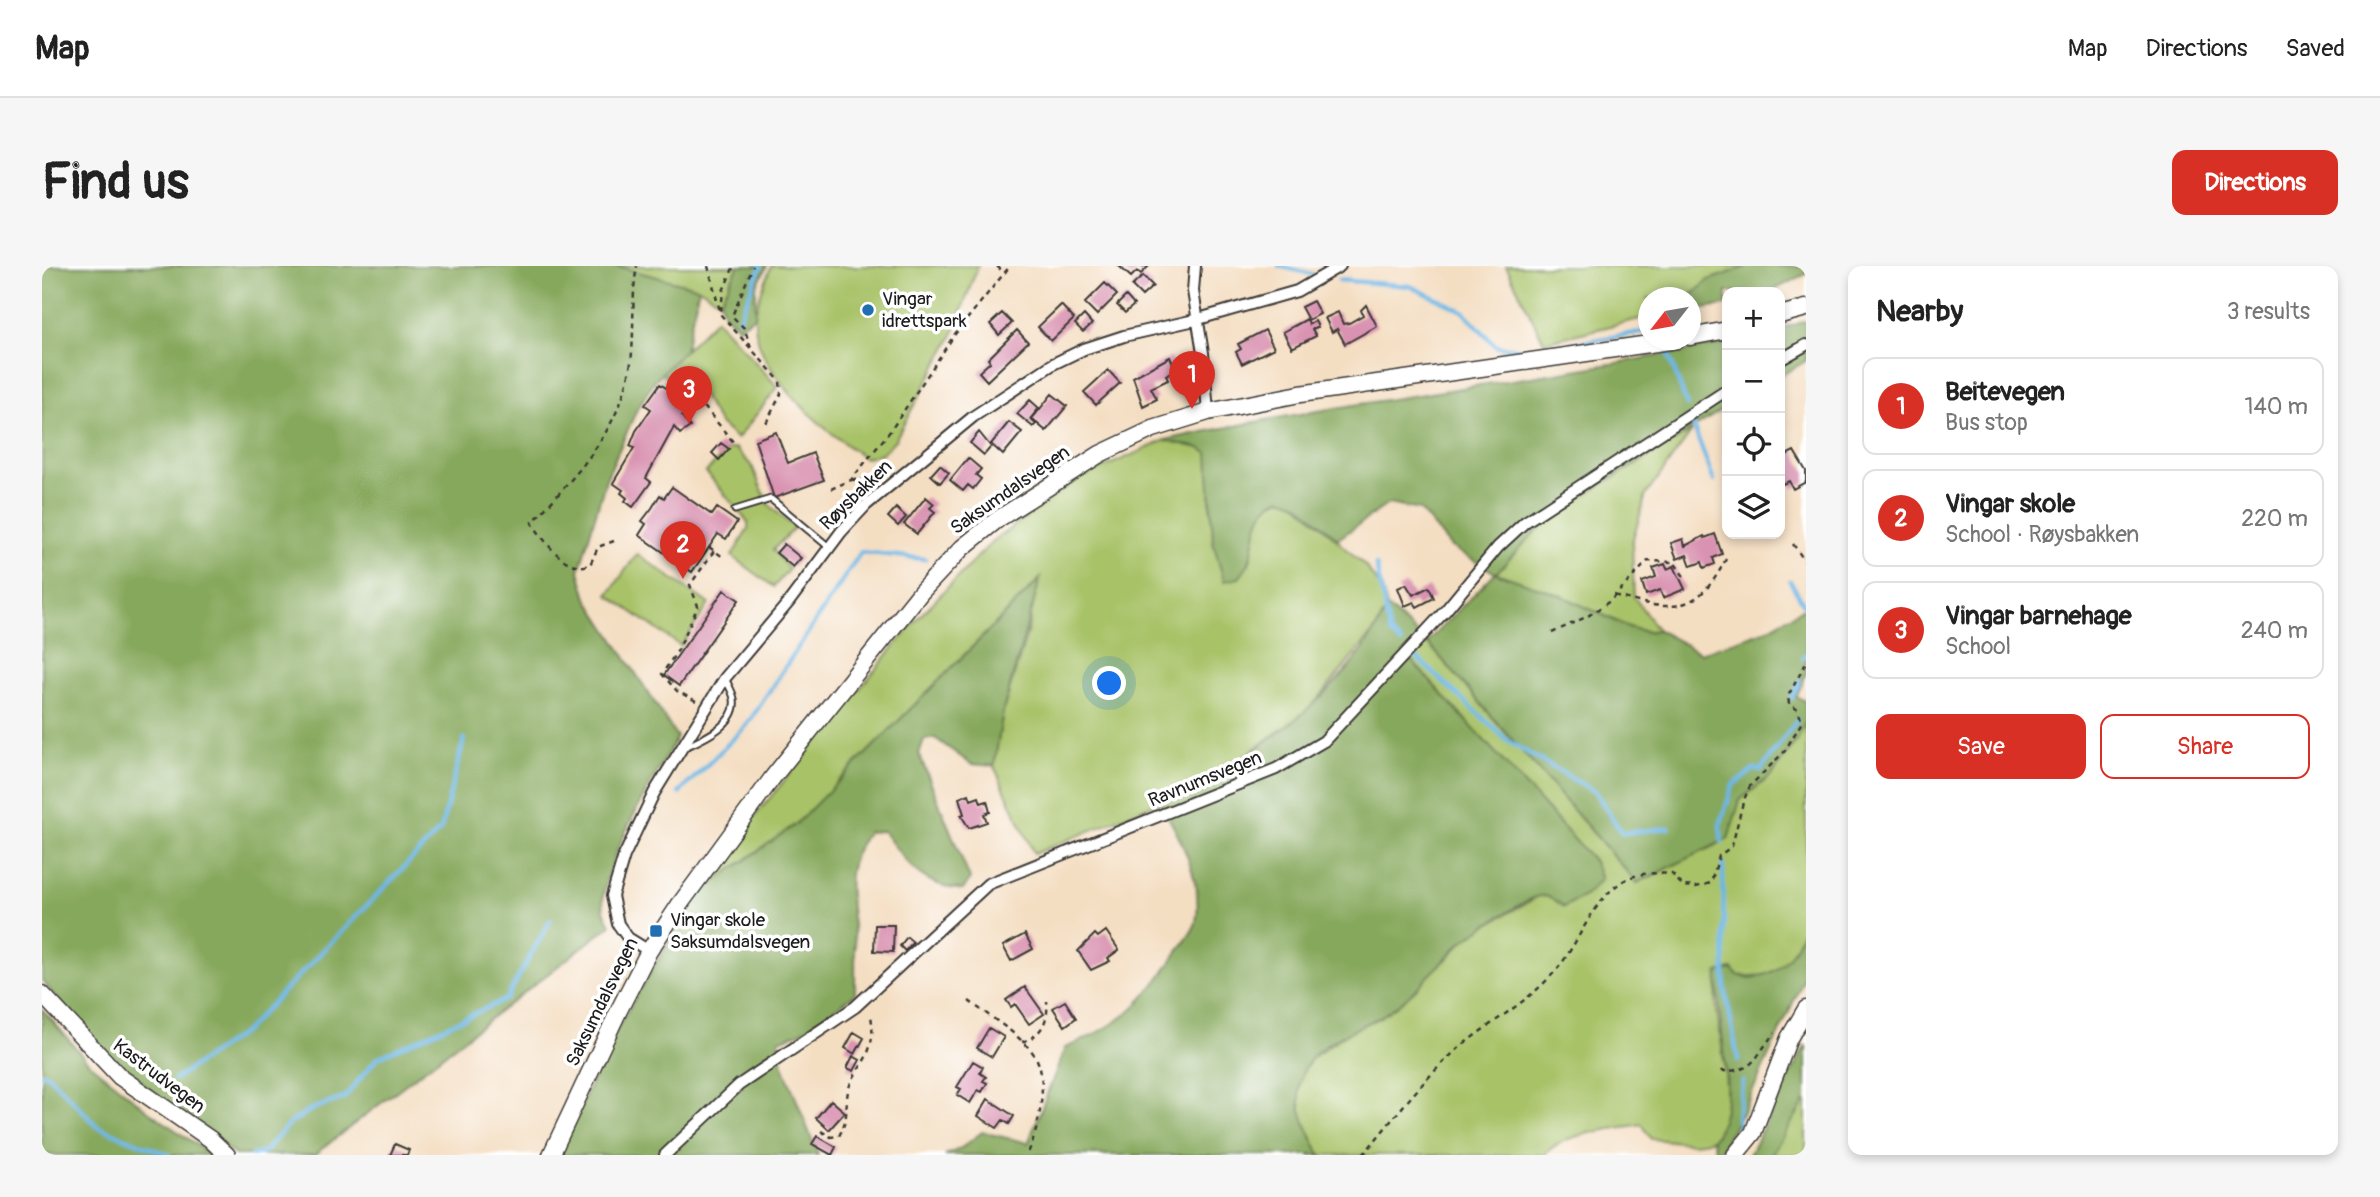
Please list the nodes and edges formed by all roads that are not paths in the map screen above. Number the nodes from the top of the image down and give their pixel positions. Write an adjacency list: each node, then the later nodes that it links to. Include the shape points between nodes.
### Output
1 (1195, 266): 5 (street)
2 (1340, 266): 5 (street, Røysbakken, via 1297,291)
3 (1806, 308): 4 (main road)
4 (1785, 314)
5 (1195, 320): 12 (street); 14 (street, Røysbakken, via 1124,336 1053,364 974,416 887,487)
6 (1722, 331): 7 (main road)
7 (1701, 335)
8 (1806, 345): 10 (street)
9 (1638, 346): 12 (main road, Saksumdalsvegen, via 1300,394)
10 (1785, 357)
11 (1722, 393): 22 (street, Ravnumsvegen, via 1525,522 1325,741 1254,778 988,884 855,1007 739,1085)
12 (1208, 412): 17 (main road, Saksumdalsvegen, via 1153,429 1073,469 998,519 940,569 773,776)
13 (735, 510): 14 (lane, via 771,499)
14 (829, 547): 15 (street, Røysbakken)
15 (725, 678): 16 (street, Røysbakken); 16 (lane, via 734,699 727,720 703,739)
16 (679, 749): 17 (street, Røysbakken, via 624,856 612,896 618,924 628,938)
17 (649, 951): 21 (main road, Saksumdalsvegen)
18 (42, 994): 20 (main road, Kastrudvegen, via 120,1077)
19 (1806, 1009): 23 (main road, via 1789,1038 1753,1133)
20 (227, 1155)
21 (551, 1155)
22 (665, 1155)
23 (1735, 1155)

